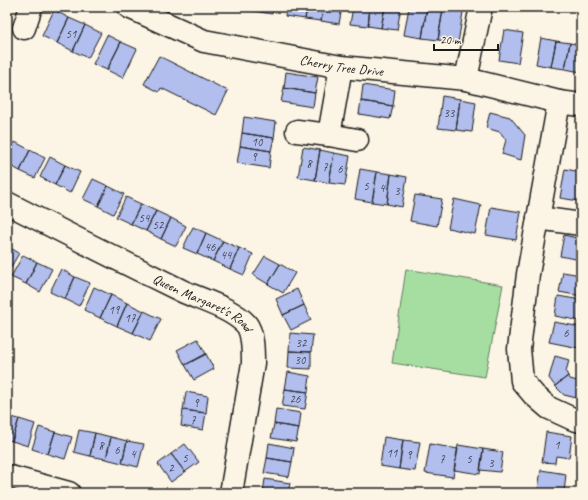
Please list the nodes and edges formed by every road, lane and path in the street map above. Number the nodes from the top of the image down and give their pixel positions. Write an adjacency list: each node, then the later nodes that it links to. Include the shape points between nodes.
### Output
1 (31, 7): 4 (street)
2 (130, 7): 5 (street, Cherry Tree Drive, via 204,41)
3 (481, 7): 6 (street)
4 (24, 28)
5 (341, 67): 6 (street, Cherry Tree Drive); 10 (street)
6 (466, 79): 7 (street, Cherry Tree Drive)
7 (559, 102): 8 (street, Cherry Tree Drive); 13 (street)
8 (581, 105)
9 (297, 131): 10 (street)
10 (329, 135): 11 (street)
11 (357, 140)
12 (7, 203): 18 (street, Queen Margaret's Road, via 188,294 231,312 247,325 253,341 253,363)
13 (538, 218): 14 (street); 15 (street, via 519,349 522,381 549,408)
14 (581, 224)
15 (581, 421)
16 (7, 476): 17 (street)
17 (70, 493)
18 (231, 493)

